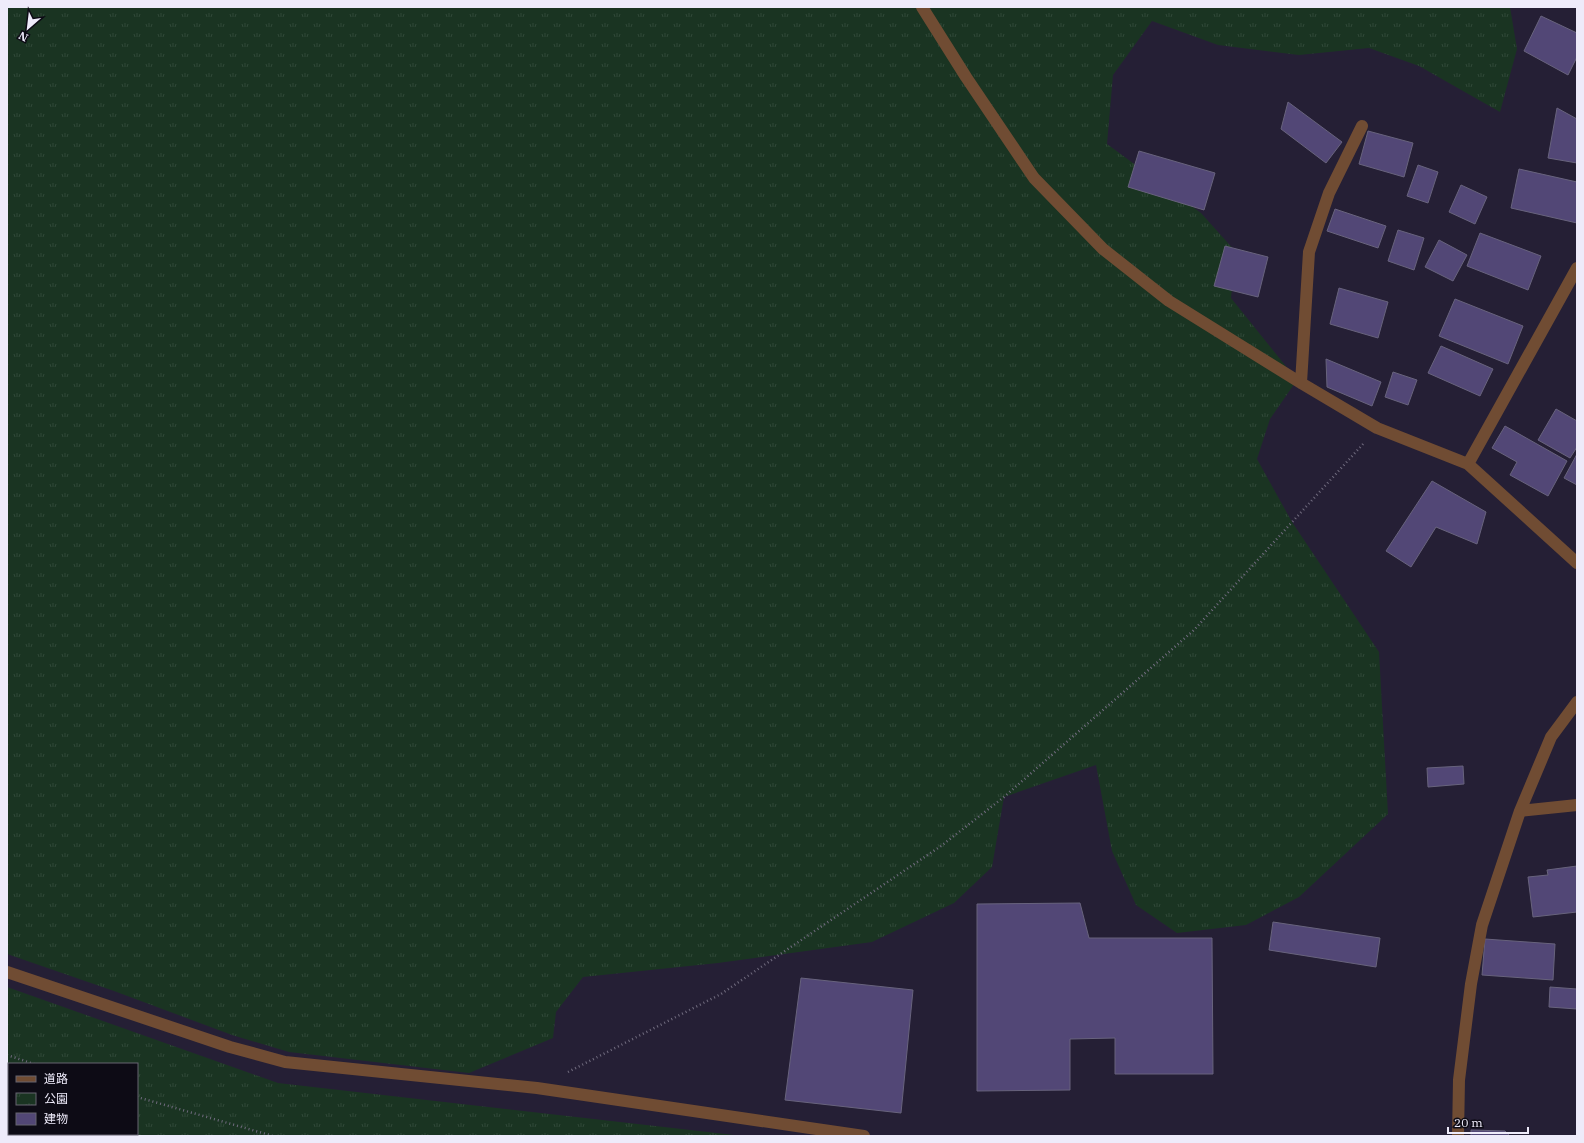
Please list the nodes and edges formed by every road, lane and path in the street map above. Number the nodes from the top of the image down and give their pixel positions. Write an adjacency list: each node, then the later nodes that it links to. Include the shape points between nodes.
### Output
1 (922, 7): 4 (street, via 1034,178 1104,249 1169,301)
2 (1362, 126): 4 (street, via 1329,193 1309,252)
3 (1577, 268): 6 (street)
4 (1301, 383): 5 (street)
5 (1378, 428): 6 (street); 14 (path, via 1194,630 1004,797 941,846 721,994)
6 (1468, 464): 7 (street)
7 (1577, 563)
8 (1577, 702): 10 (street, via 1551,737)
9 (1577, 805): 10 (street)
10 (1520, 811): 18 (street, via 1482,925 1471,984 1459,1080)
11 (7, 972): 14 (street, via 230,1047 285,1062)
12 (7, 1055): 13 (path)
13 (31, 1063)
14 (537, 1088): 17 (street)
15 (138, 1097): 16 (path)
16 (273, 1136)
17 (864, 1136)
18 (1458, 1136)

